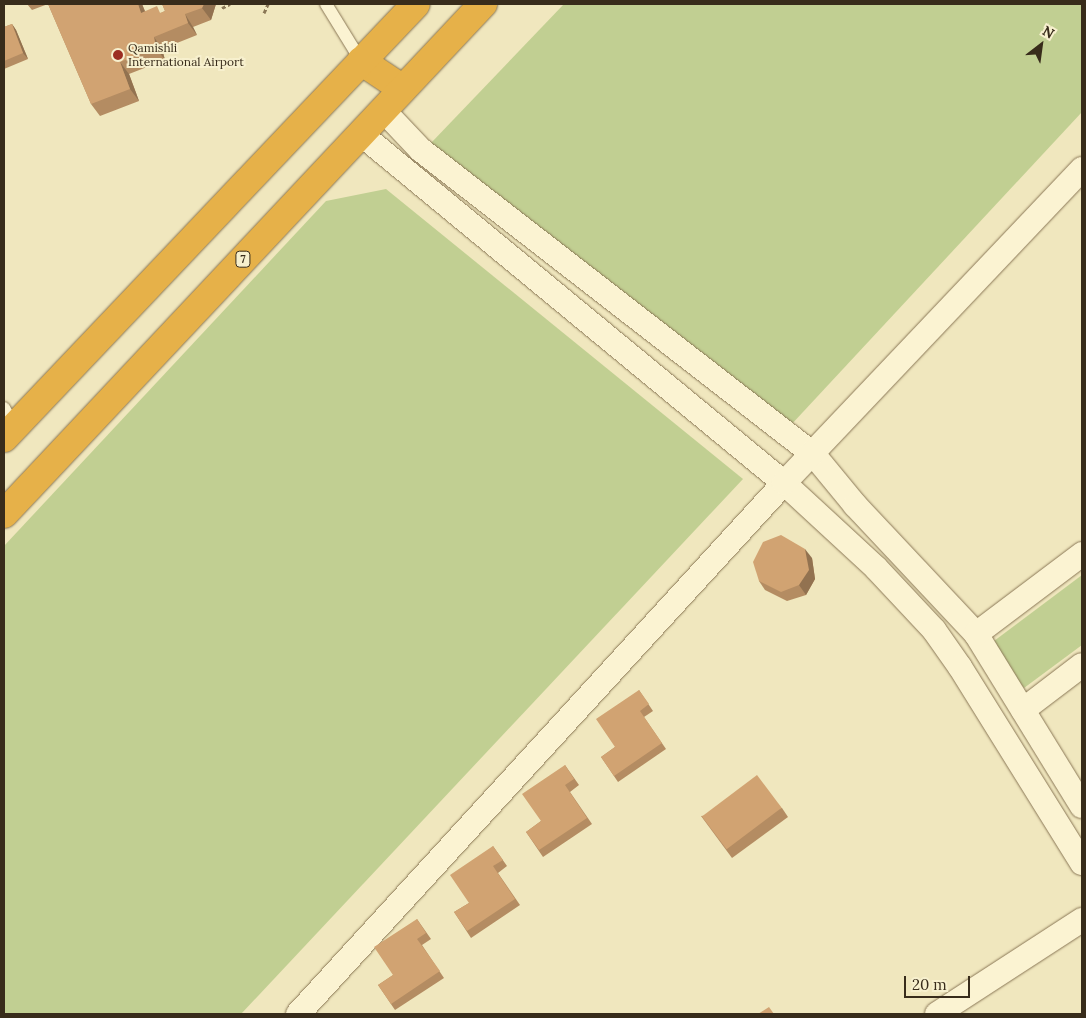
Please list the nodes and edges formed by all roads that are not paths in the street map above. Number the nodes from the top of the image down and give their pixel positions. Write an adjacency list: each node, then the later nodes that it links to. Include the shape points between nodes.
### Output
1 (326, 4): 4 (lane)
2 (416, 4): 4 (highway)
3 (483, 4): 5 (highway, 7)
4 (361, 61): 5 (highway); 9 (highway)
5 (403, 89): 6 (highway, 7)
6 (383, 110): 7 (highway, 7); 10 (street, via 421,150)
7 (361, 134): 11 (street); 12 (highway, 7)
8 (1082, 169): 10 (street)
9 (8, 424)
10 (813, 454): 11 (street); 14 (street, via 854,505)
11 (784, 483): 18 (street, via 934,630); 20 (street)
12 (4, 514)
13 (1082, 554): 14 (street)
14 (976, 634): 16 (street)
15 (1082, 665): 16 (street)
16 (1023, 710): 17 (street)
17 (1082, 806)
18 (1082, 863)
19 (1082, 920): 21 (street)
20 (298, 1014)
21 (937, 1014)

